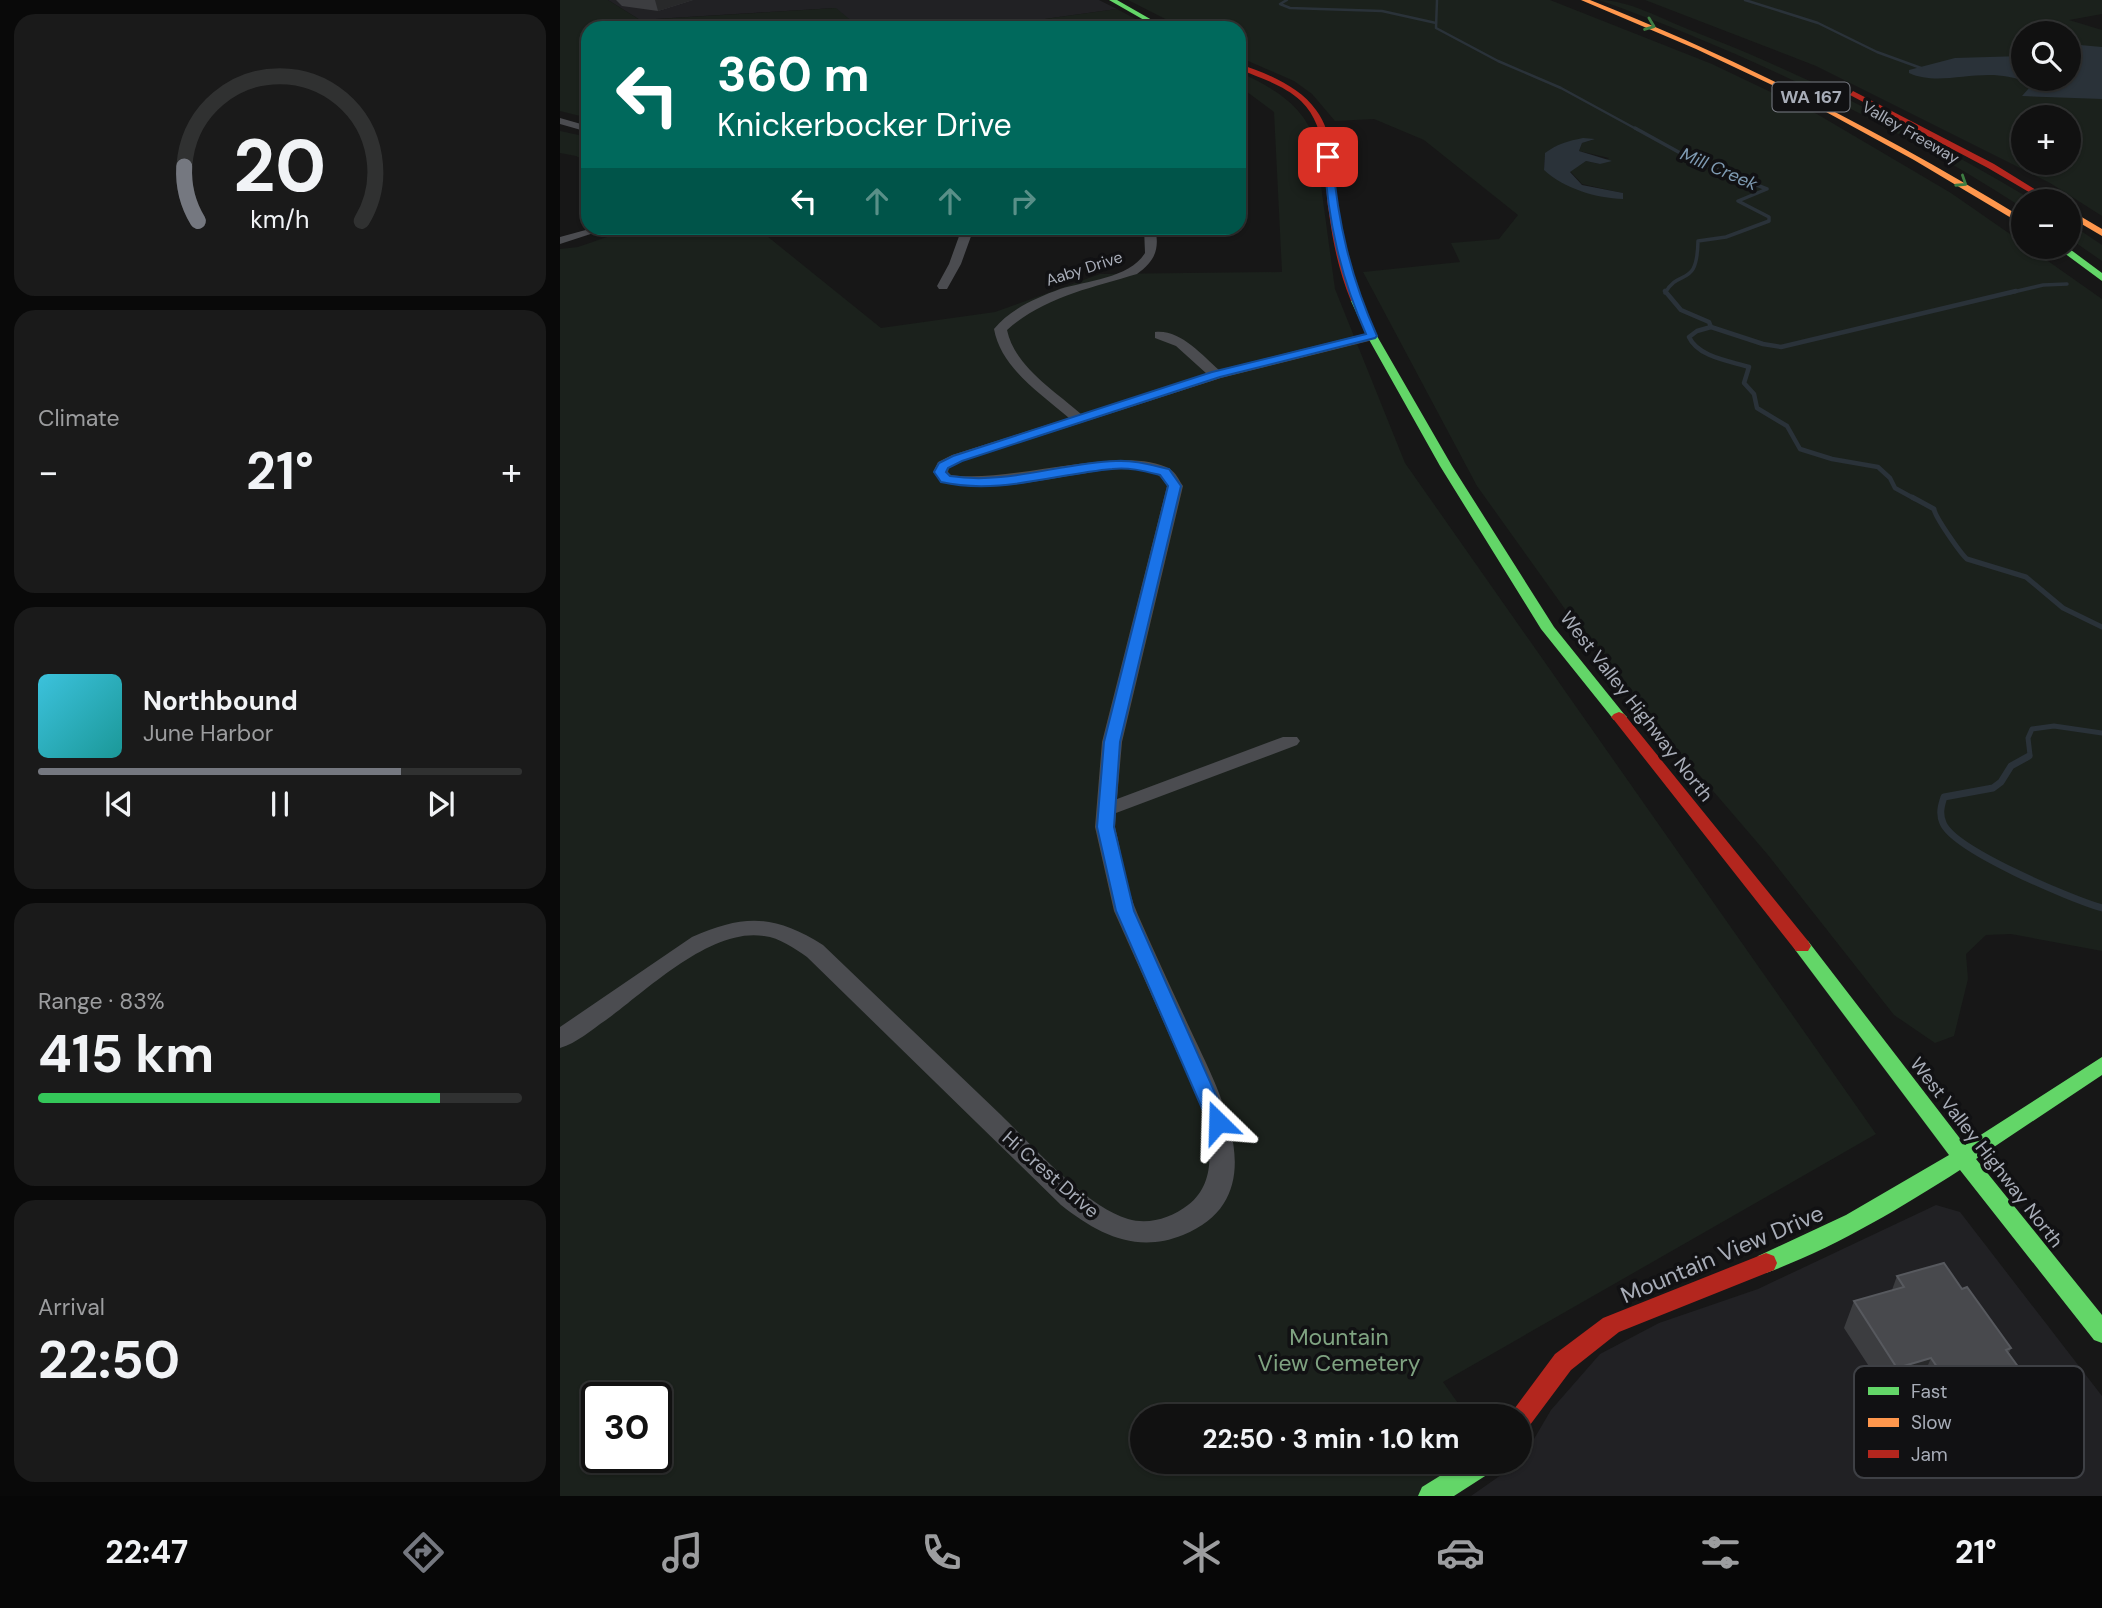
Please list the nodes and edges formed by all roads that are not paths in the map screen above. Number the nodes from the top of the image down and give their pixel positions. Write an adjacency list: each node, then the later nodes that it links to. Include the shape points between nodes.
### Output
1 (1112, 0): 4 (main road)
2 (1584, 0): 11 (main road, Valley Freeway / WA 167, one-way to 11, via 1809,96)
3 (1622, 0): 5 (main road)
4 (1150, 21)
5 (1681, 21)
6 (1246, 69): 22 (main road, West Valley Highway North, via 1305,101 1322,123 1341,250)
7 (1836, 86): 10 (main road, Valley Freeway / WA 167)
8 (560, 121): 9 (street)
9 (581, 127)
10 (2030, 189)
11 (2011, 214)
12 (2081, 220): 13 (main road)
13 (2102, 233)
14 (581, 235): 17 (street)
15 (965, 235): 20 (street)
16 (1151, 235): 24 (street, Aaby Drive, via 1153,255 1145,264 1051,296 1000,329 1014,360)
17 (560, 241)
18 (2077, 259): 19 (main road)
19 (2102, 278)
20 (943, 286)
21 (1160, 335): 23 (street, via 1181,343)
22 (1372, 336): 23 (street); 29 (main road, West Valley Highway North, via 1446,467 1548,629 1856,1014)
23 (1216, 375): 24 (street)
24 (1079, 419): 26 (street, Hi Crest Drive, via 957,458 940,472 946,479 975,484 1114,465 1153,467 1175,486 1112,742)
25 (1290, 741): 26 (street)
26 (1106, 810): 27 (street, Hi Crest Drive, via 1108,848 1125,911 1213,1106 1223,1139 1223,1163 1213,1195 1198,1213 1175,1227 1136,1232 1089,1211 1030,1160 815,951 774,930 744,928 706,940)
27 (560, 1039)
28 (2102, 1065): 29 (main road, Mountain View Drive)
29 (1962, 1157): 30 (main road, West Valley Highway North); 31 (main road, Mountain View Drive, via 1818,1242 1611,1325 1563,1362)
30 (2102, 1333)
31 (1531, 1404)
32 (1466, 1474): 33 (main road)
33 (1431, 1496)

